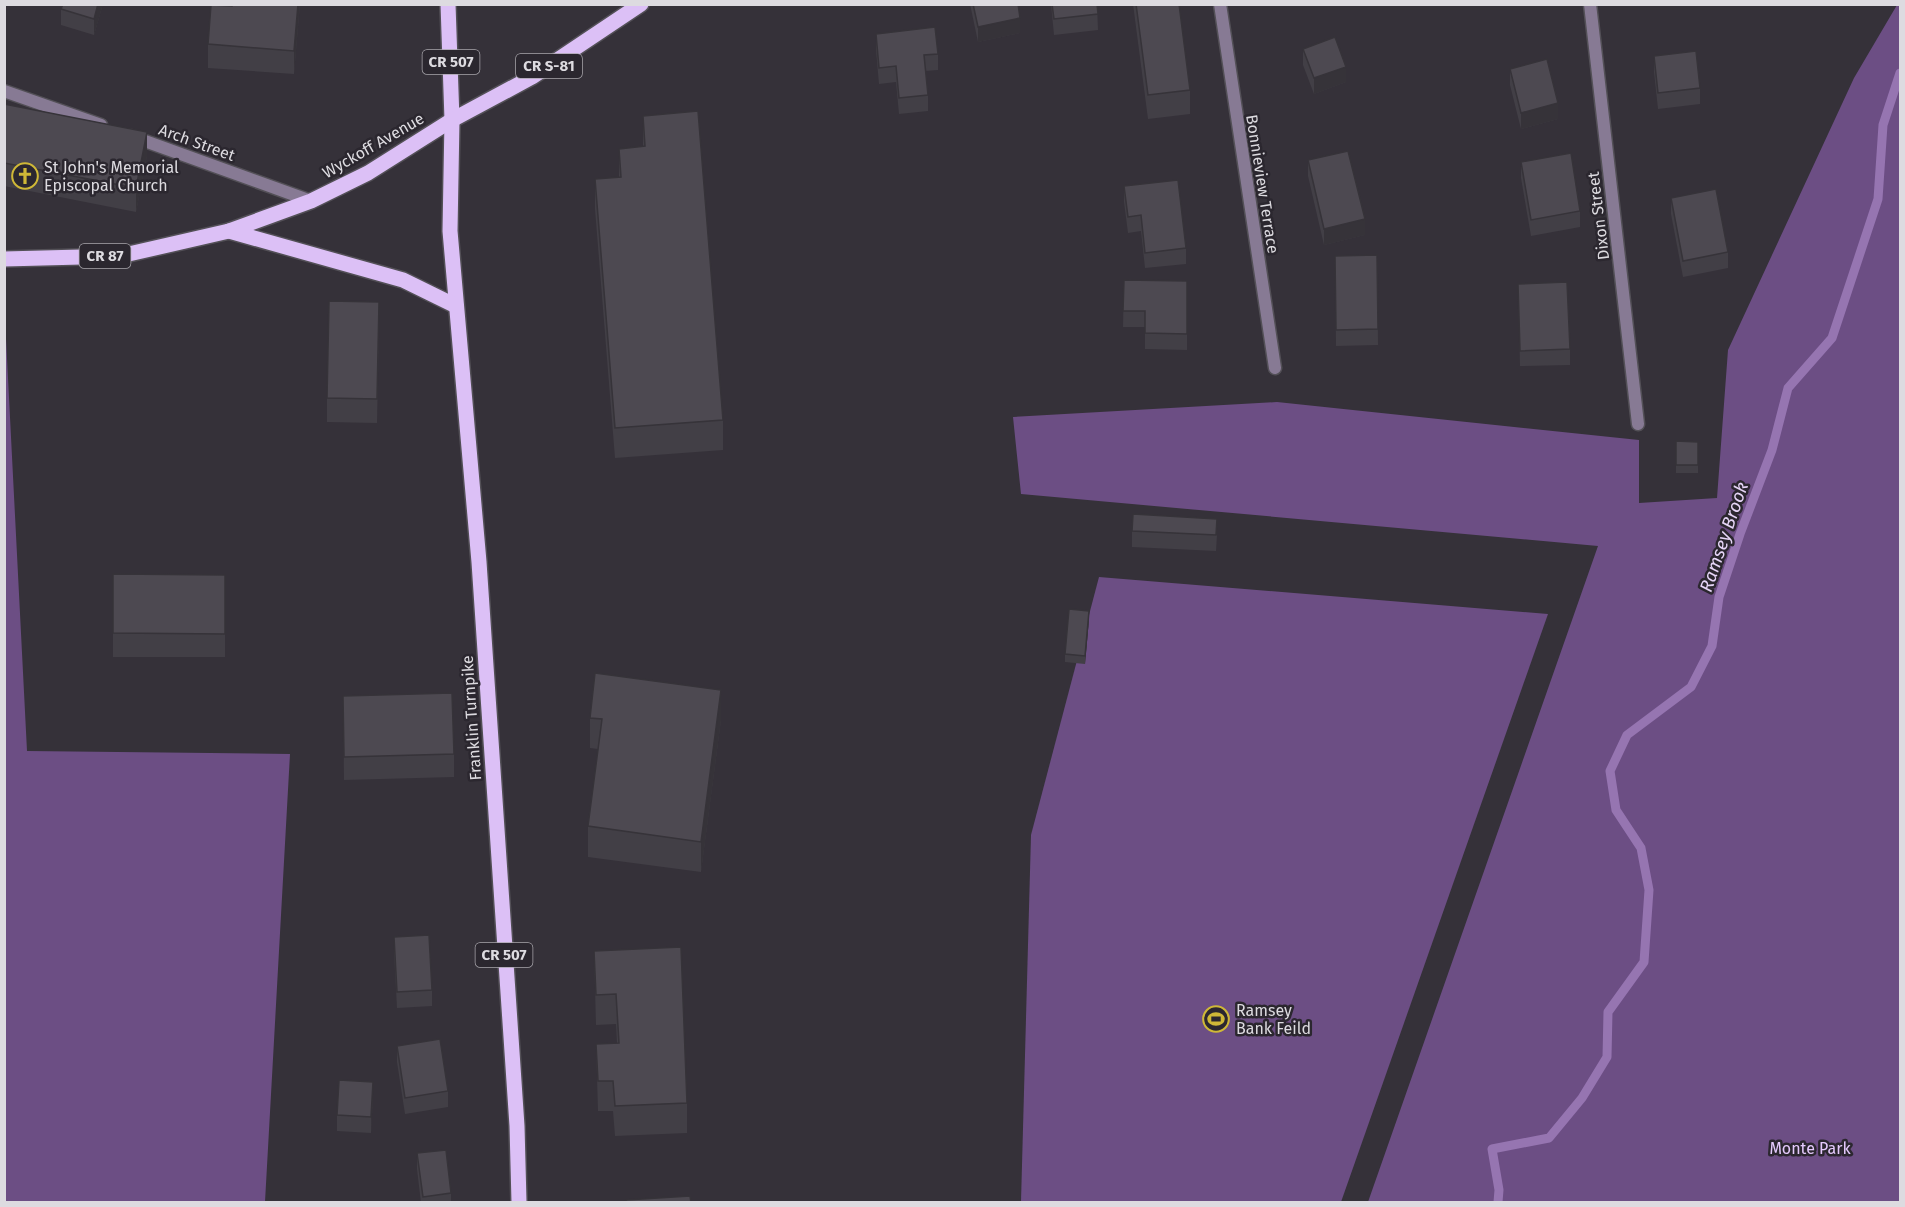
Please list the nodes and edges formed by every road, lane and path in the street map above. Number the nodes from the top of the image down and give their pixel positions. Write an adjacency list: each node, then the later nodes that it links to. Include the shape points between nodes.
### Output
1 (448, 4): 6 (main road, CR 507)
2 (641, 4): 6 (main road, CR S-81, via 532,77)
3 (1220, 4): 11 (street, Bonnieview Terrace)
4 (1590, 4): 12 (street, Dixon Street)
5 (4, 91): 7 (street, Arch Street)
6 (452, 120): 7 (main road, Wyckoff Avenue, via 368,172); 10 (main road, Franklin Turnpike / CR 507, via 450,231)
7 (311, 201): 8 (main road, Wyckoff Avenue)
8 (229, 231): 9 (main road, CR 87, via 120,256); 10 (main road, via 403,280)
9 (4, 259)
10 (456, 306): 13 (main road, Franklin Turnpike / CR 507, via 479,562)
11 (1275, 368)
12 (1638, 424)
13 (519, 1203)

